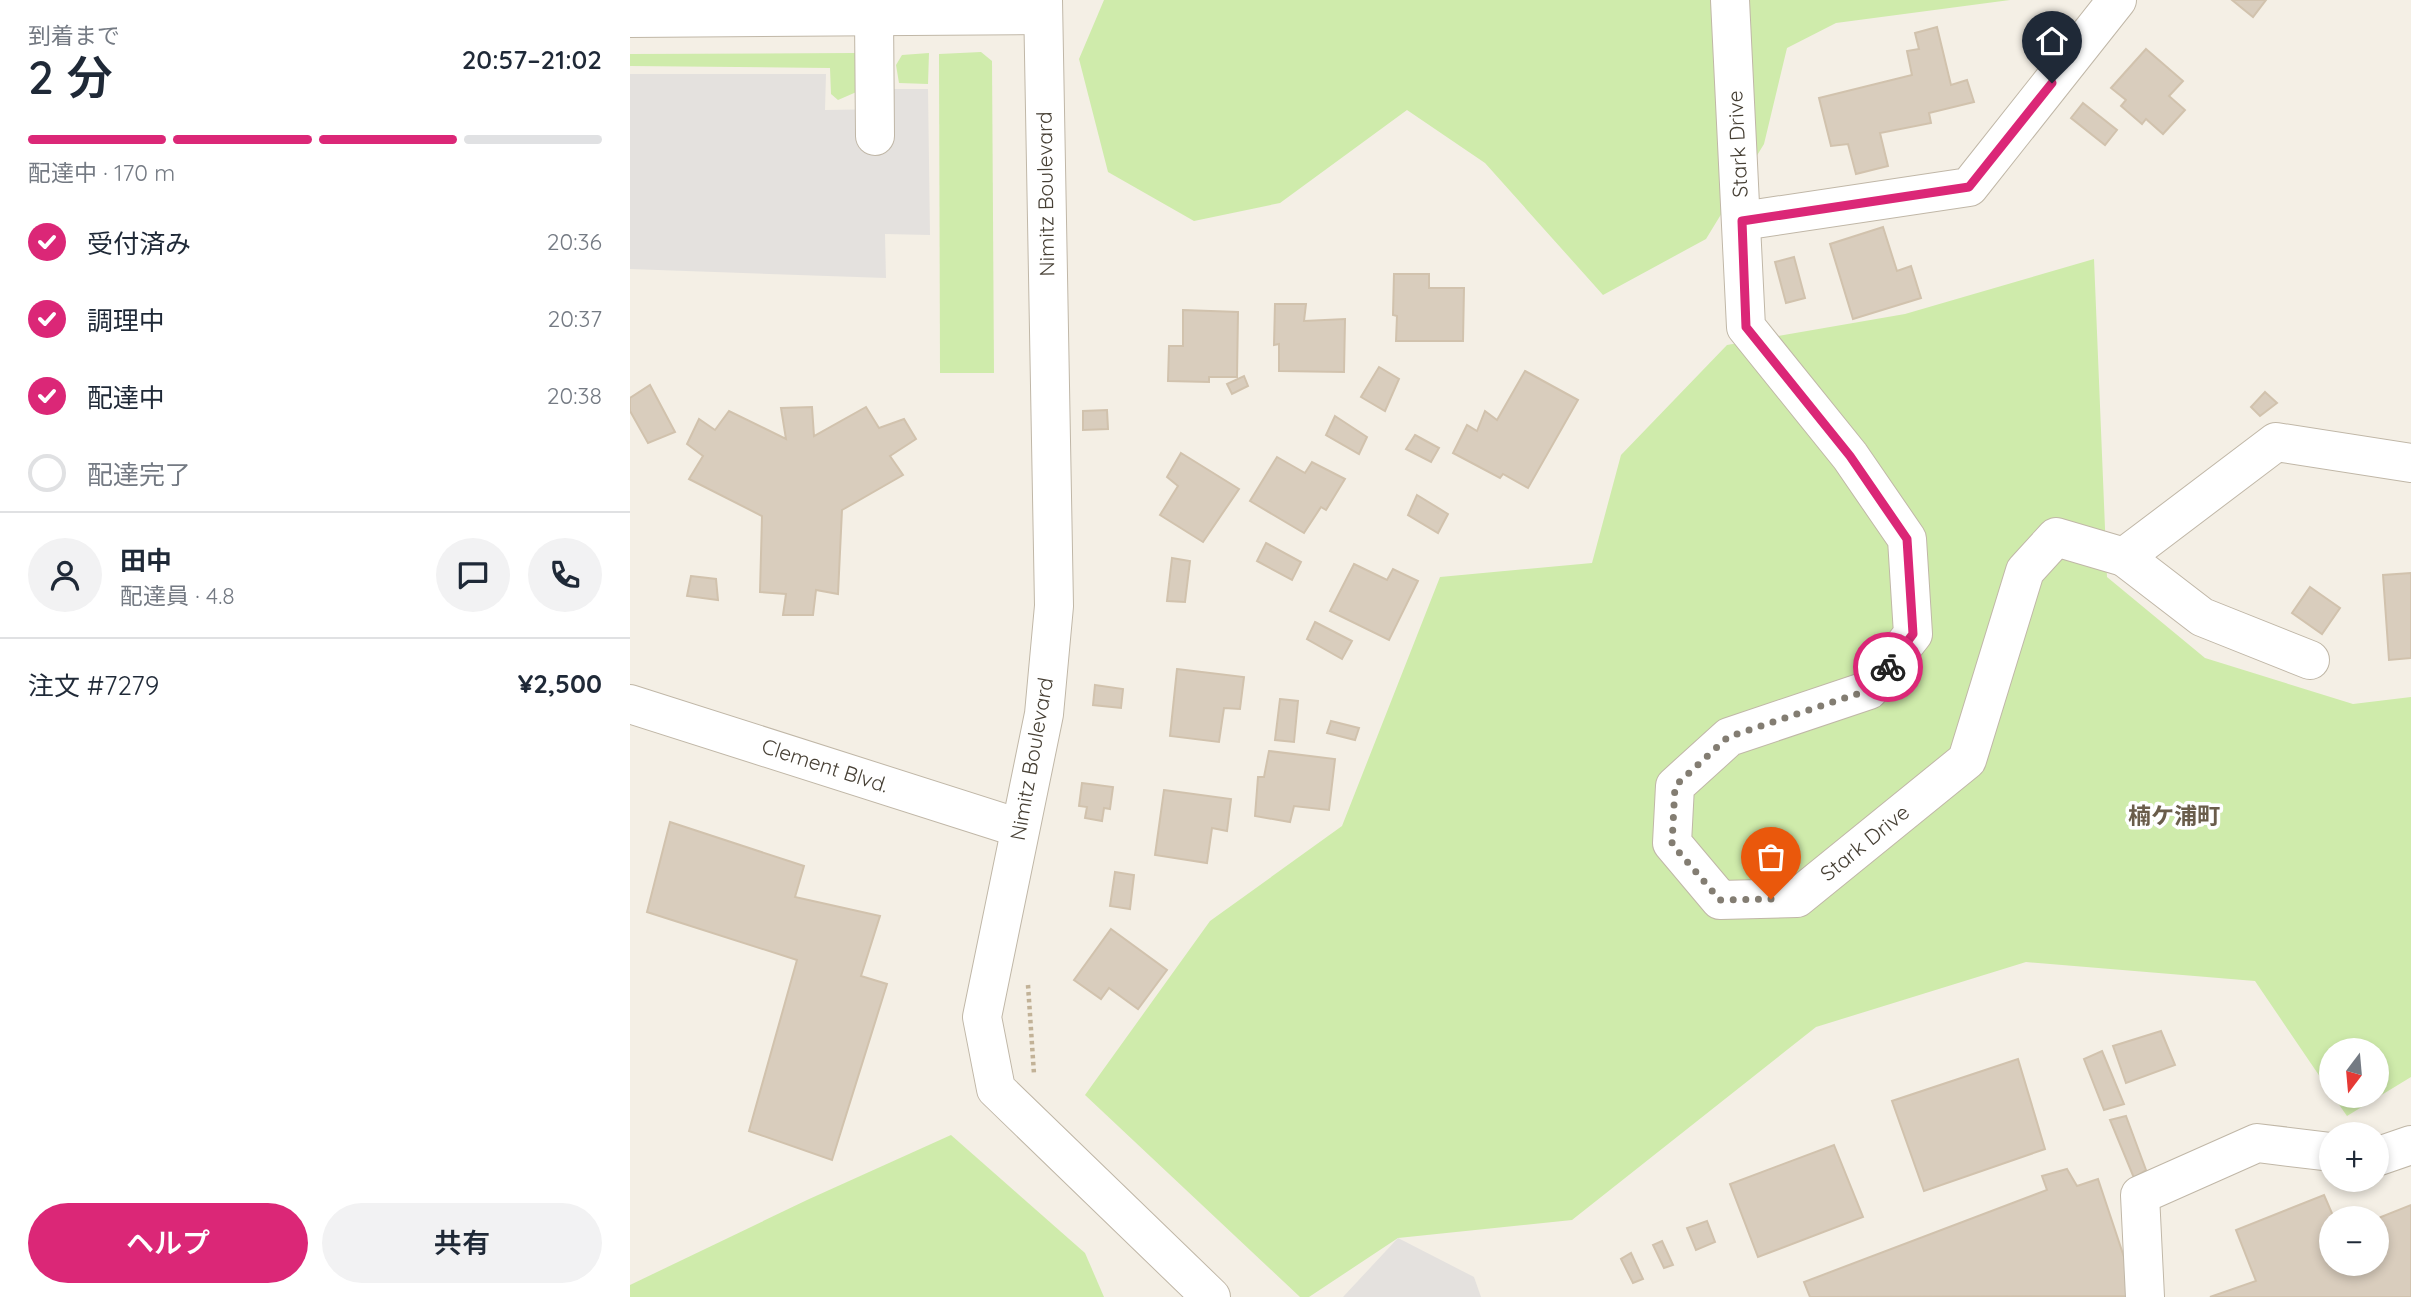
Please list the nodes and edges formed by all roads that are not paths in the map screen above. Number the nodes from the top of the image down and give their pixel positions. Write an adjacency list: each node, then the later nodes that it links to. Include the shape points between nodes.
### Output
1 (1730, 0): 7 (street, Stark Drive)
2 (2118, 0): 7 (street, via 1969,187)
3 (1043, 7): 4 (street); 12 (street, Nimitz Boulevard, via 1055,606 1044,714)
4 (885, 10): 5 (street); 6 (street)
5 (630, 18)
6 (875, 136)
7 (1742, 221): 9 (street, Stark Drive, via 1746,327 1850,456 1907,539 1913,634 1869,690 1728,737 1675,786 1672,844 1720,900 1797,898 1967,760 2025,570 2056,537)
8 (2411, 463): 9 (street, via 2276,442)
9 (2124, 557): 10 (street, via 2202,617)
10 (2311, 660)
11 (630, 704): 12 (street, Clement Blvd.)
12 (1019, 828): 16 (street, Nimitz Boulevard, via 982,1017 996,1089)
13 (2411, 1144): 15 (street)
14 (2319, 1151): 17 (street, via 2257,1143 2140,1195)
15 (2389, 1152)
16 (1211, 1297)
17 (2145, 1297)

